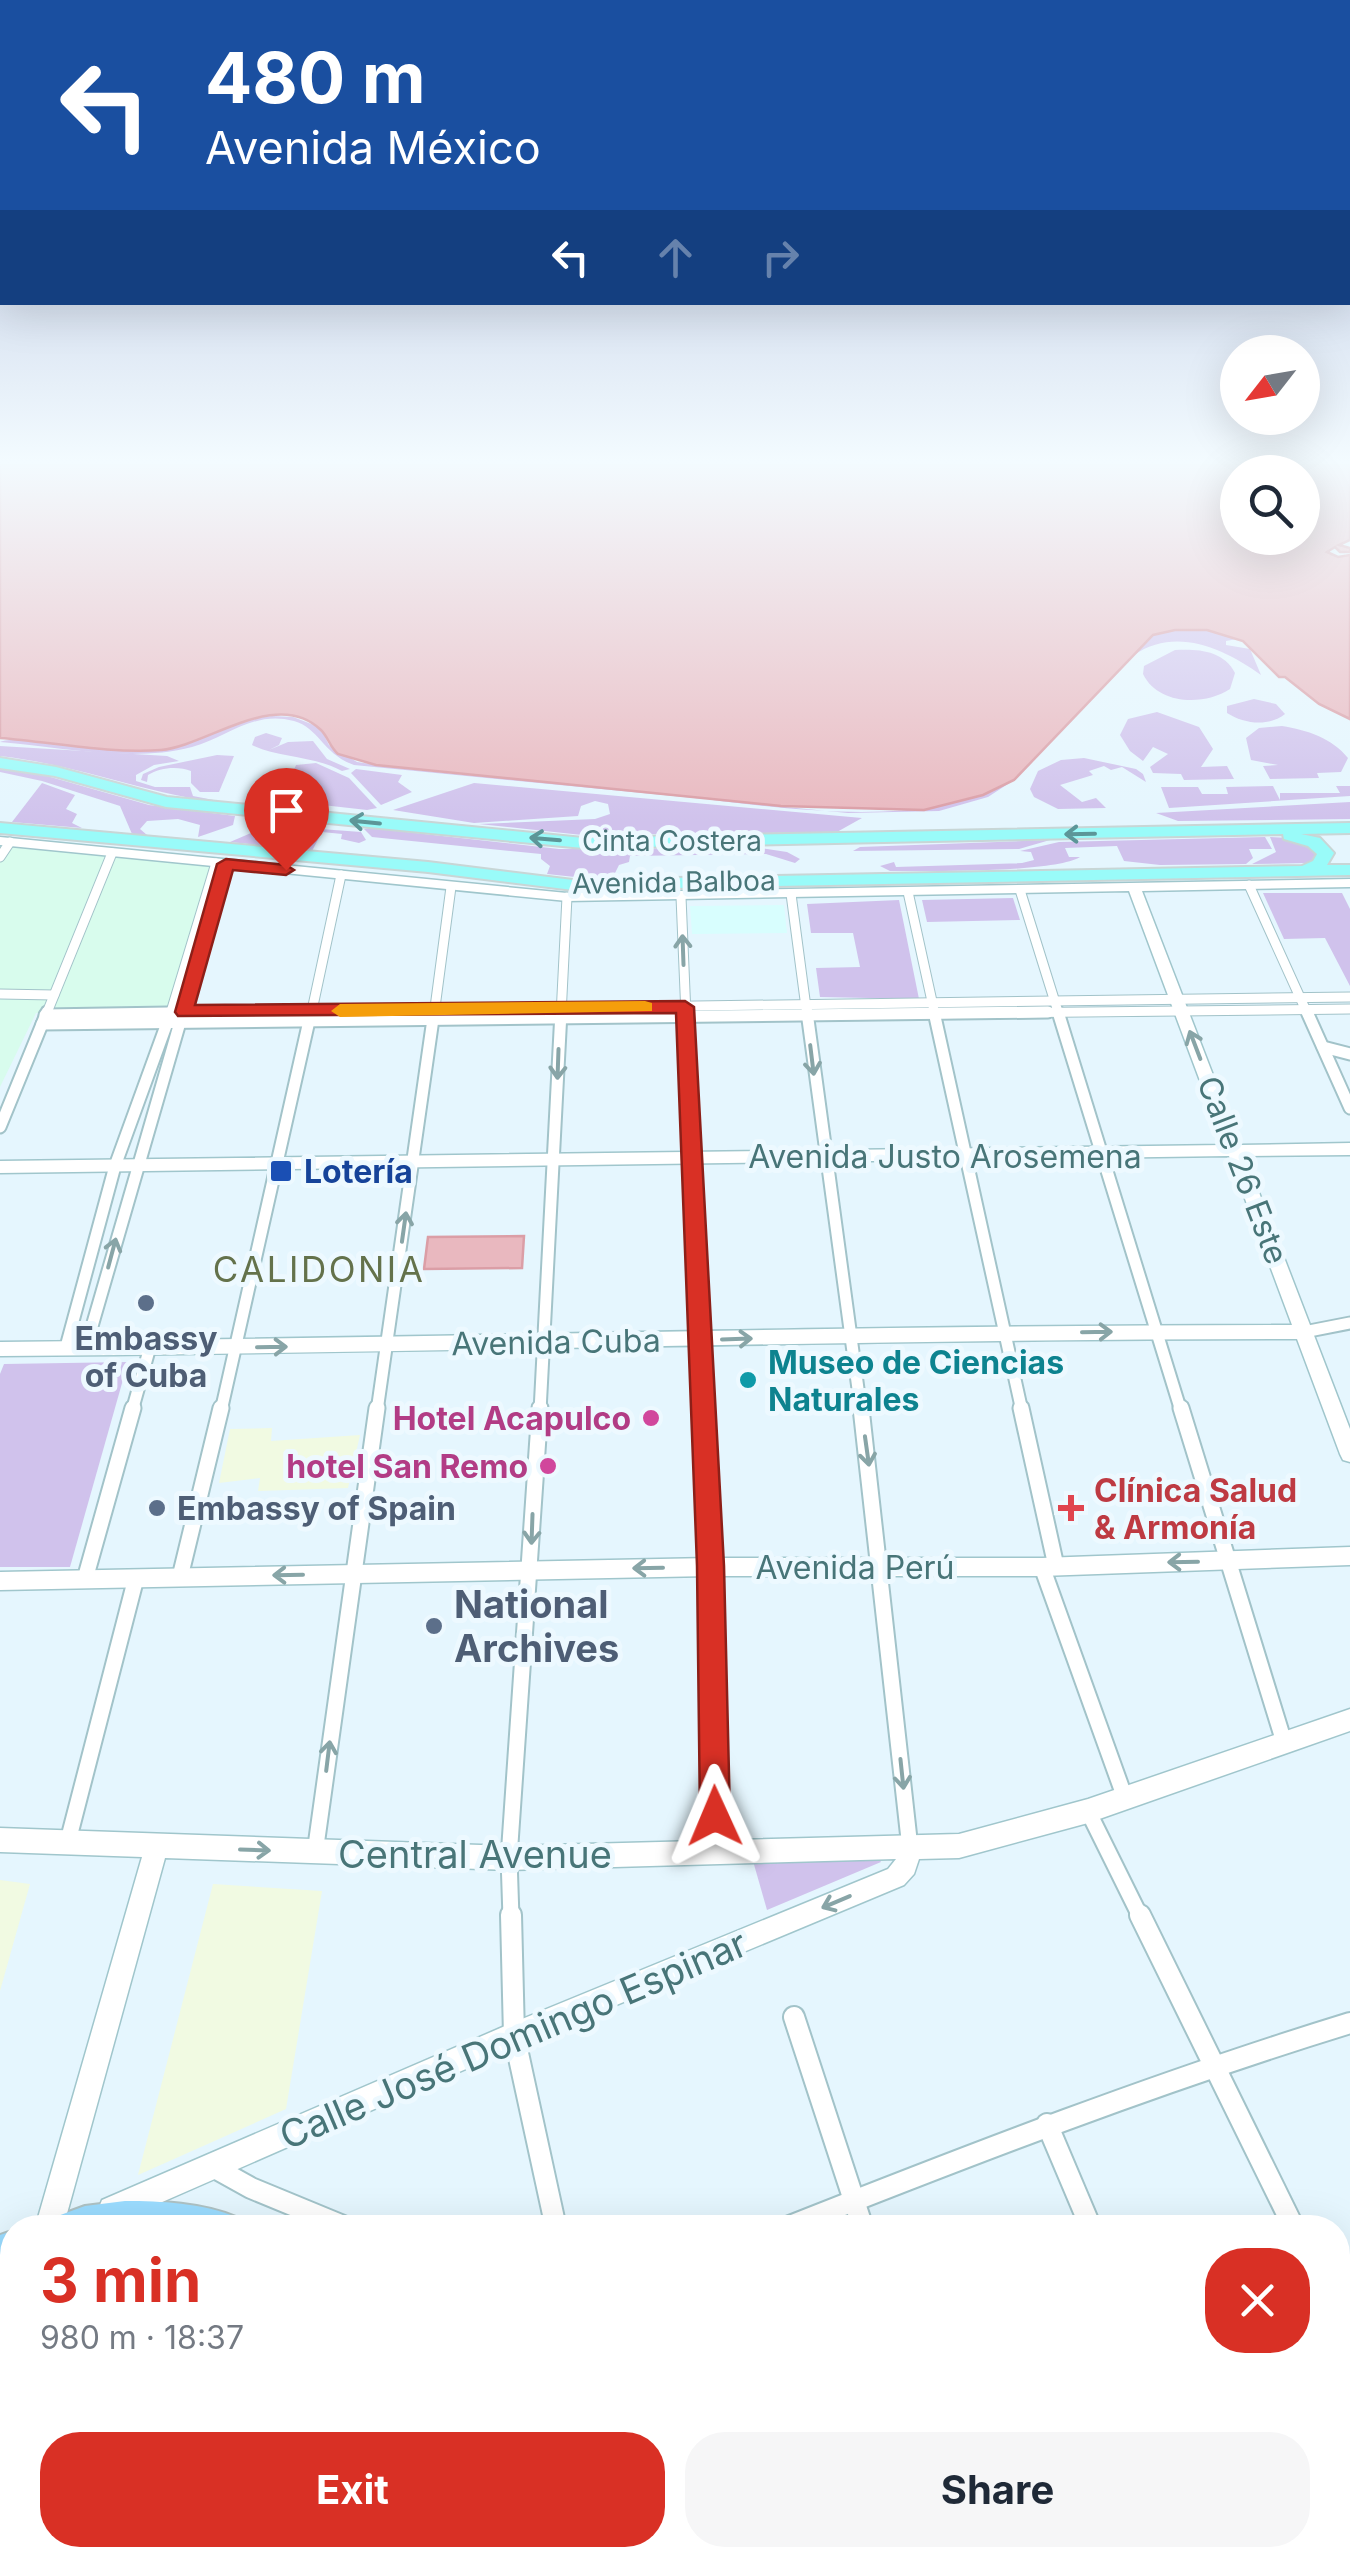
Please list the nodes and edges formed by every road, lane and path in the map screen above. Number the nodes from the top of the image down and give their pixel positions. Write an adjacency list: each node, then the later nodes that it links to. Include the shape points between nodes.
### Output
1 (0, 763): 6 (highway, Cinta Costera, one-way to 1, via 583,842 198,806)
2 (1350, 828): 3 (highway, Cinta Costera)
3 (1246, 831): 5 (highway, Cinta Costera, one-way to 5); 13 (highway, via 1320,845 1326,857)
4 (3, 837): 7 (street, Avenida Balboa); 8 (highway, Avenida Balboa); 9 (street)
5 (862, 840): 6 (highway, Cinta Costera); 10 (highway, via 825,848)
6 (744, 842): 10 (highway)
7 (112, 852): 11 (street, Avenida Balboa); 28 (street)
8 (279, 855): 16 (highway, Avenida Balboa, via 573,885); 17 (highway)
9 (0, 857)
10 (811, 860): 15 (highway, via 834,872); 16 (highway)
11 (221, 863): 14 (street, Avenida Balboa); 40 (street)
12 (1350, 870): 13 (highway, Avenida Balboa)
13 (1305, 871): 15 (highway, Avenida Balboa)
14 (341, 875): 17 (street, Avenida Balboa); 41 (street)
15 (878, 878): 16 (highway, Avenida Balboa); 24 (highway)
16 (777, 881)
17 (401, 882): 20 (street, Avenida Balboa)
18 (1350, 883): 19 (street, Avenida Balboa)
19 (1248, 885): 21 (street, Avenida Balboa); 29 (street)
20 (452, 886): 25 (street, Avenida Balboa); 39 (street)
21 (1134, 888): 22 (street, Avenida Balboa); 31 (street, Calle 26 Este)
22 (1020, 890): 23 (street, Avenida Balboa); 32 (street)
23 (908, 892): 24 (street, Avenida Balboa); 33 (street)
24 (792, 894): 26 (street, Avenida Balboa); 35 (street)
25 (567, 897): 26 (street, Avenida Balboa); 38 (street)
26 (681, 898): 37 (street, one-way to 26)
27 (0, 994): 28 (street)
28 (54, 994): 42 (street)
29 (1299, 998): 30 (street); 31 (street); 36 (street)
30 (1350, 998)
31 (1179, 1005): 32 (street); 36 (street); 48 (street, Calle 26 Este, one-way to 31)
32 (1057, 1007): 33 (street); 50 (street)
33 (933, 1008): 35 (street); 49 (street)
34 (1350, 1009): 36 (street)
35 (806, 1010): 37 (street); 51 (street, one-way to 51)
36 (1305, 1011): 43 (street)
37 (685, 1012): 38 (street); 52 (street)
38 (560, 1013): 39 (street); 54 (street, one-way to 54)
39 (434, 1014): 41 (street); 53 (street)
40 (176, 1017): 41 (street); 42 (street); 56 (street); 57 (street)
41 (311, 1017): 55 (street)
42 (44, 1020): 46 (street)
43 (1323, 1047): 44 (street); 45 (street)
44 (1350, 1054)
45 (1350, 1108)
46 (0, 1127)
47 (1350, 1148): 48 (street, Avenida Justo Arosemena)
48 (1237, 1153): 50 (street, Avenida Justo Arosemena); 62 (street, Calle 26 Este)
49 (967, 1155): 50 (street, Avenida Justo Arosemena); 51 (street, Avenida Justo Arosemena); 61 (street)
50 (1103, 1155): 60 (street)
51 (824, 1156): 52 (street, Avenida Justo Arosemena); 63 (street)
52 (692, 1158): 54 (street, Avenida Justo Arosemena); 64 (street)
53 (413, 1161): 54 (street, Avenida Justo Arosemena); 55 (street, Avenida Justo Arosemena); 66 (street, one-way to 53)
54 (554, 1161): 65 (street)
55 (280, 1162): 56 (street, Avenida Justo Arosemena); 67 (street)
56 (136, 1165): 57 (street, Avenida Justo Arosemena); 70 (street, one-way to 56)
57 (115, 1166): 58 (street, Avenida Justo Arosemena); 69 (street)
58 (0, 1167)
59 (1350, 1323): 62 (street, Avenida Cuba)
60 (1157, 1331): 61 (street, Avenida Cuba, one-way to 60); 62 (street, Avenida Cuba); 75 (street)
61 (1006, 1332): 63 (street, Avenida Cuba); 78 (street)
62 (1304, 1332): 72 (street, Calle 26 Este)
63 (852, 1335): 64 (street, Avenida Cuba, one-way to 63); 77 (street, one-way to 77)
64 (700, 1340): 65 (street, Avenida Cuba); 76 (street)
65 (545, 1342): 66 (street, Avenida Cuba); 79 (street, one-way to 79)
66 (387, 1346): 67 (street, Avenida Cuba, one-way to 66); 80 (street)
67 (236, 1347): 71 (street, Avenida Cuba); 82 (street)
68 (0, 1348): 69 (street, Avenida Cuba)
69 (66, 1348): 70 (street, Avenida Cuba)
70 (86, 1348): 71 (street, Avenida Cuba)
71 (150, 1348): 83 (street)
72 (1343, 1415): 73 (street, Calle 26 Este)
73 (1350, 1454)
74 (1350, 1556): 75 (street, Avenida Perú)
75 (1226, 1562): 78 (street, Avenida Perú, one-way to 78); 86 (street)
76 (710, 1566): 77 (street, Avenida Perú); 79 (street, Avenida Perú, one-way to 79); 93 (street)
77 (882, 1566): 78 (street, Avenida Perú); 92 (street, one-way to 92)
78 (1049, 1566): 87 (street)
79 (530, 1571): 80 (street, Avenida Perú); 95 (street)
80 (350, 1574): 82 (street, Avenida Perú, one-way to 82); 94 (street, one-way to 80)
81 (136, 1578): 82 (street, Avenida Perú); 83 (street, Avenida Perú); 90 (street)
82 (180, 1578)
83 (85, 1579): 84 (street, Avenida Perú)
84 (0, 1580)
85 (1350, 1720): 86 (street, Central Avenue)
86 (1284, 1742): 87 (street, Central Avenue)
87 (1125, 1798): 88 (street, Central Avenue)
88 (1088, 1810): 92 (street, Central Avenue, via 959,1846); 99 (street)
89 (0, 1840): 90 (street, Central Avenue)
90 (68, 1841): 91 (street, Central Avenue)
91 (157, 1846): 94 (street, Central Avenue, one-way to 94); 103 (street)
92 (910, 1848): 93 (street, Central Avenue); 98 (street, Calle José Domingo Espinar, one-way to 98, via 896,1877)
93 (716, 1852): 95 (street, Central Avenue)
94 (315, 1853): 95 (street, Central Avenue)
95 (509, 1858): 98 (street)
96 (794, 2016): 102 (street)
97 (1350, 2023): 99 (street)
98 (514, 2035): 101 (street, Calle José Domingo Espinar); 106 (street)
99 (1216, 2064): 100 (street); 110 (street)
100 (1047, 2124): 102 (street); 109 (street)
101 (212, 2167): 104 (street, Calle José Domingo Espinar); 105 (street)
102 (854, 2202): 107 (street); 108 (street)
103 (53, 2215)
104 (100, 2215)
105 (316, 2215)
106 (553, 2215)
107 (820, 2215)
108 (858, 2215)
109 (1086, 2215)
110 (1288, 2215)

